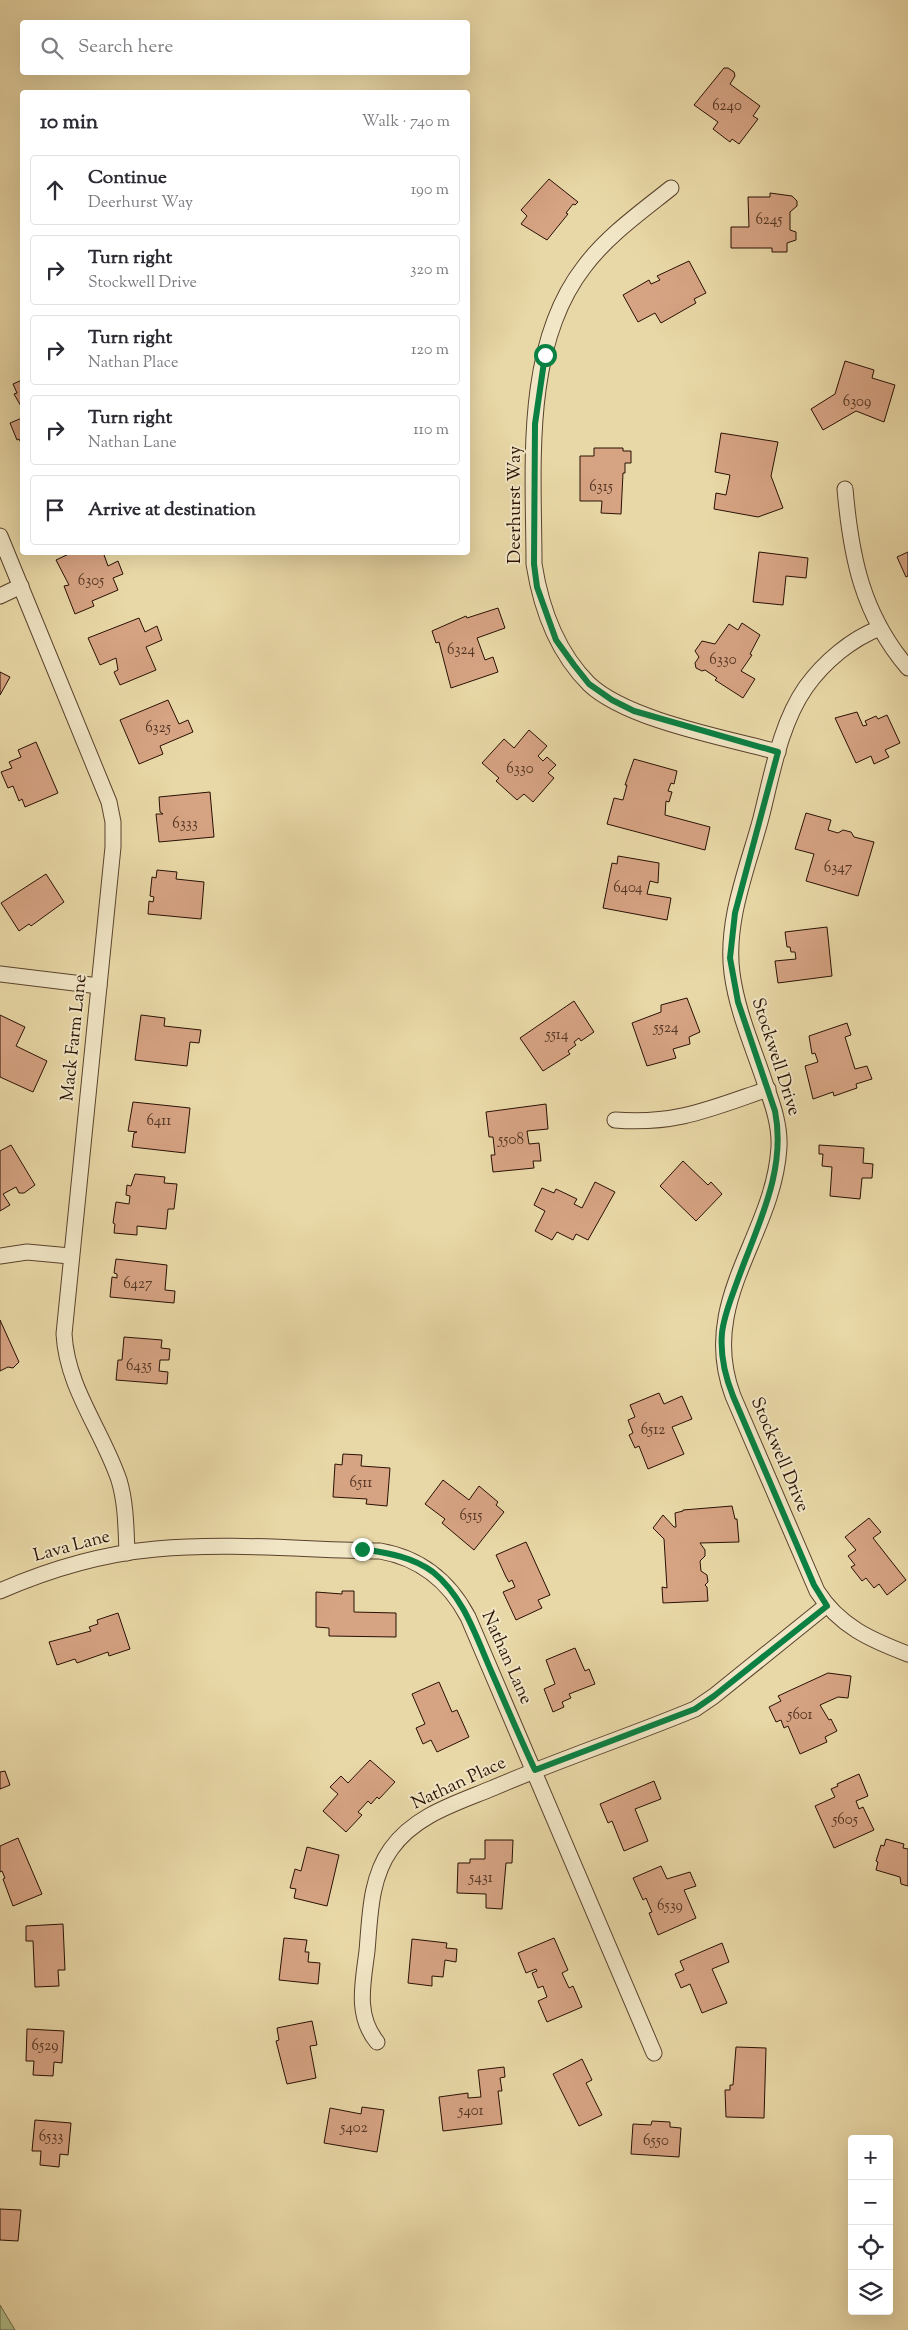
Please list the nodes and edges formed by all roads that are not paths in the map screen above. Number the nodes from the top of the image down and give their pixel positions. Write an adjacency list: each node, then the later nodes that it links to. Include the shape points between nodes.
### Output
1 (671, 188): 8 (street, Deerhurst Way, via 629,221 584,266 554,322 539,387 535,424 534,564 537,587 556,640 589,684 612,700 654,718)
2 (845, 489): 6 (street, via 856,566)
3 (0, 536): 4 (street, Mack Farm Lane)
4 (21, 586): 5 (street); 10 (street, Mack Farm Lane, via 99,775 113,822)
5 (0, 596)
6 (880, 628): 7 (street); 8 (street, Stockwell Drive, via 847,646 819,672 792,712)
7 (908, 668)
8 (778, 752): 11 (street, Stockwell Drive, via 735,913 731,941 734,988)
9 (0, 974): 10 (street)
10 (99, 986): 14 (street, Mack Farm Lane)
11 (768, 1089): 12 (street, via 678,1119 651,1122); 17 (street, Stockwell Drive, via 778,1129 778,1158 773,1185 725,1315 723,1360 733,1396 814,1585)
12 (615, 1120)
13 (0, 1256): 14 (street, via 27,1252)
14 (70, 1256): 15 (street, Mack Farm Lane, via 64,1320 65,1348 76,1387 119,1482 125,1512)
15 (127, 1552): 16 (street, Lava Lane, via 78,1562); 19 (street, Nathan Lane, via 172,1547 362,1549 393,1553 412,1560 444,1583 463,1607)
16 (0, 1591)
17 (827, 1606): 18 (street, Stockwell Drive, via 858,1632); 19 (street, Nathan Place, via 695,1709)
18 (908, 1654)
19 (535, 1770): 20 (street, Nathan Place, via 428,1816 407,1830 390,1850 374,1889 362,1999 365,2022); 21 (street, Nathan Lane)
20 (377, 2042)
21 (654, 2053)

